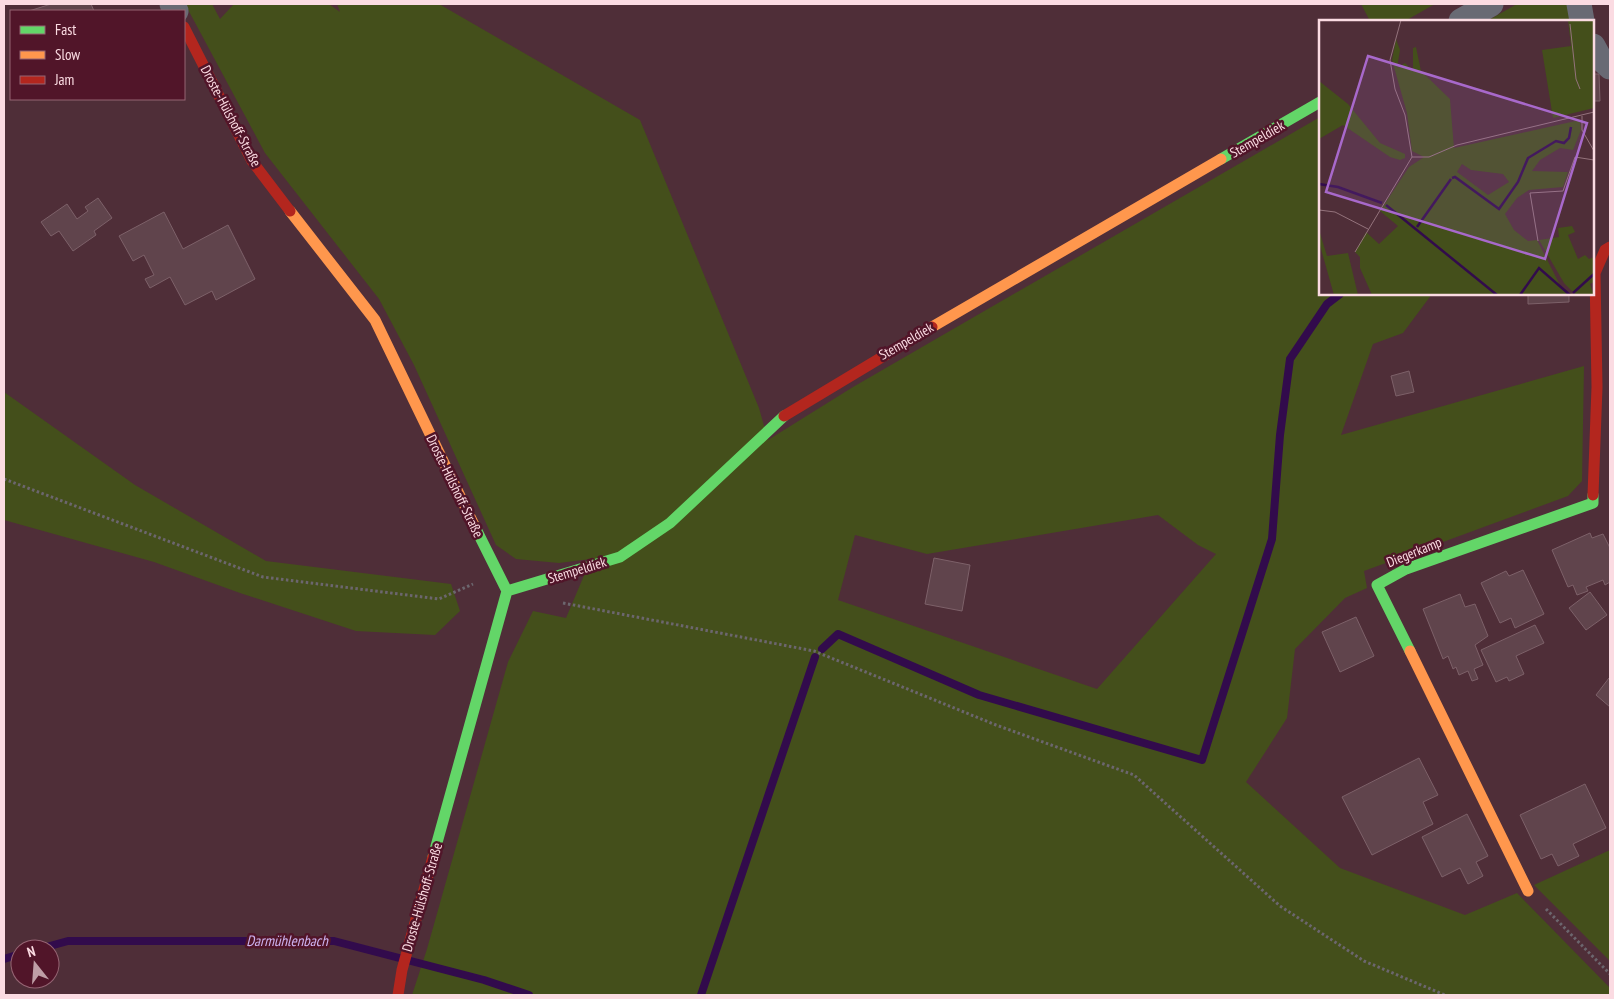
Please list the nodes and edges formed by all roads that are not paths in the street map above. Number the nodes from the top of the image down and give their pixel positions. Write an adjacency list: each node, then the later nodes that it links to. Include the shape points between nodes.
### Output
1 (1491, 4): 3 (street)
2 (1579, 4): 4 (street)
3 (1463, 20)
4 (1582, 20)
5 (185, 28): 10 (street, Droste-Hülshoff-Straße, via 252,161 375,320)
6 (1594, 48): 7 (street)
7 (1610, 67)
8 (1319, 103): 10 (street, Stempeldiek, via 854,372 784,416 670,523 620,557)
9 (1610, 248): 11 (street, Diegerkamp, via 1605,250 1595,273 1598,387 1593,503 1406,569 1377,585)
10 (507, 591): 12 (street, Droste-Hülshoff-Straße, via 402,970)
11 (1528, 891)
12 (398, 995)

